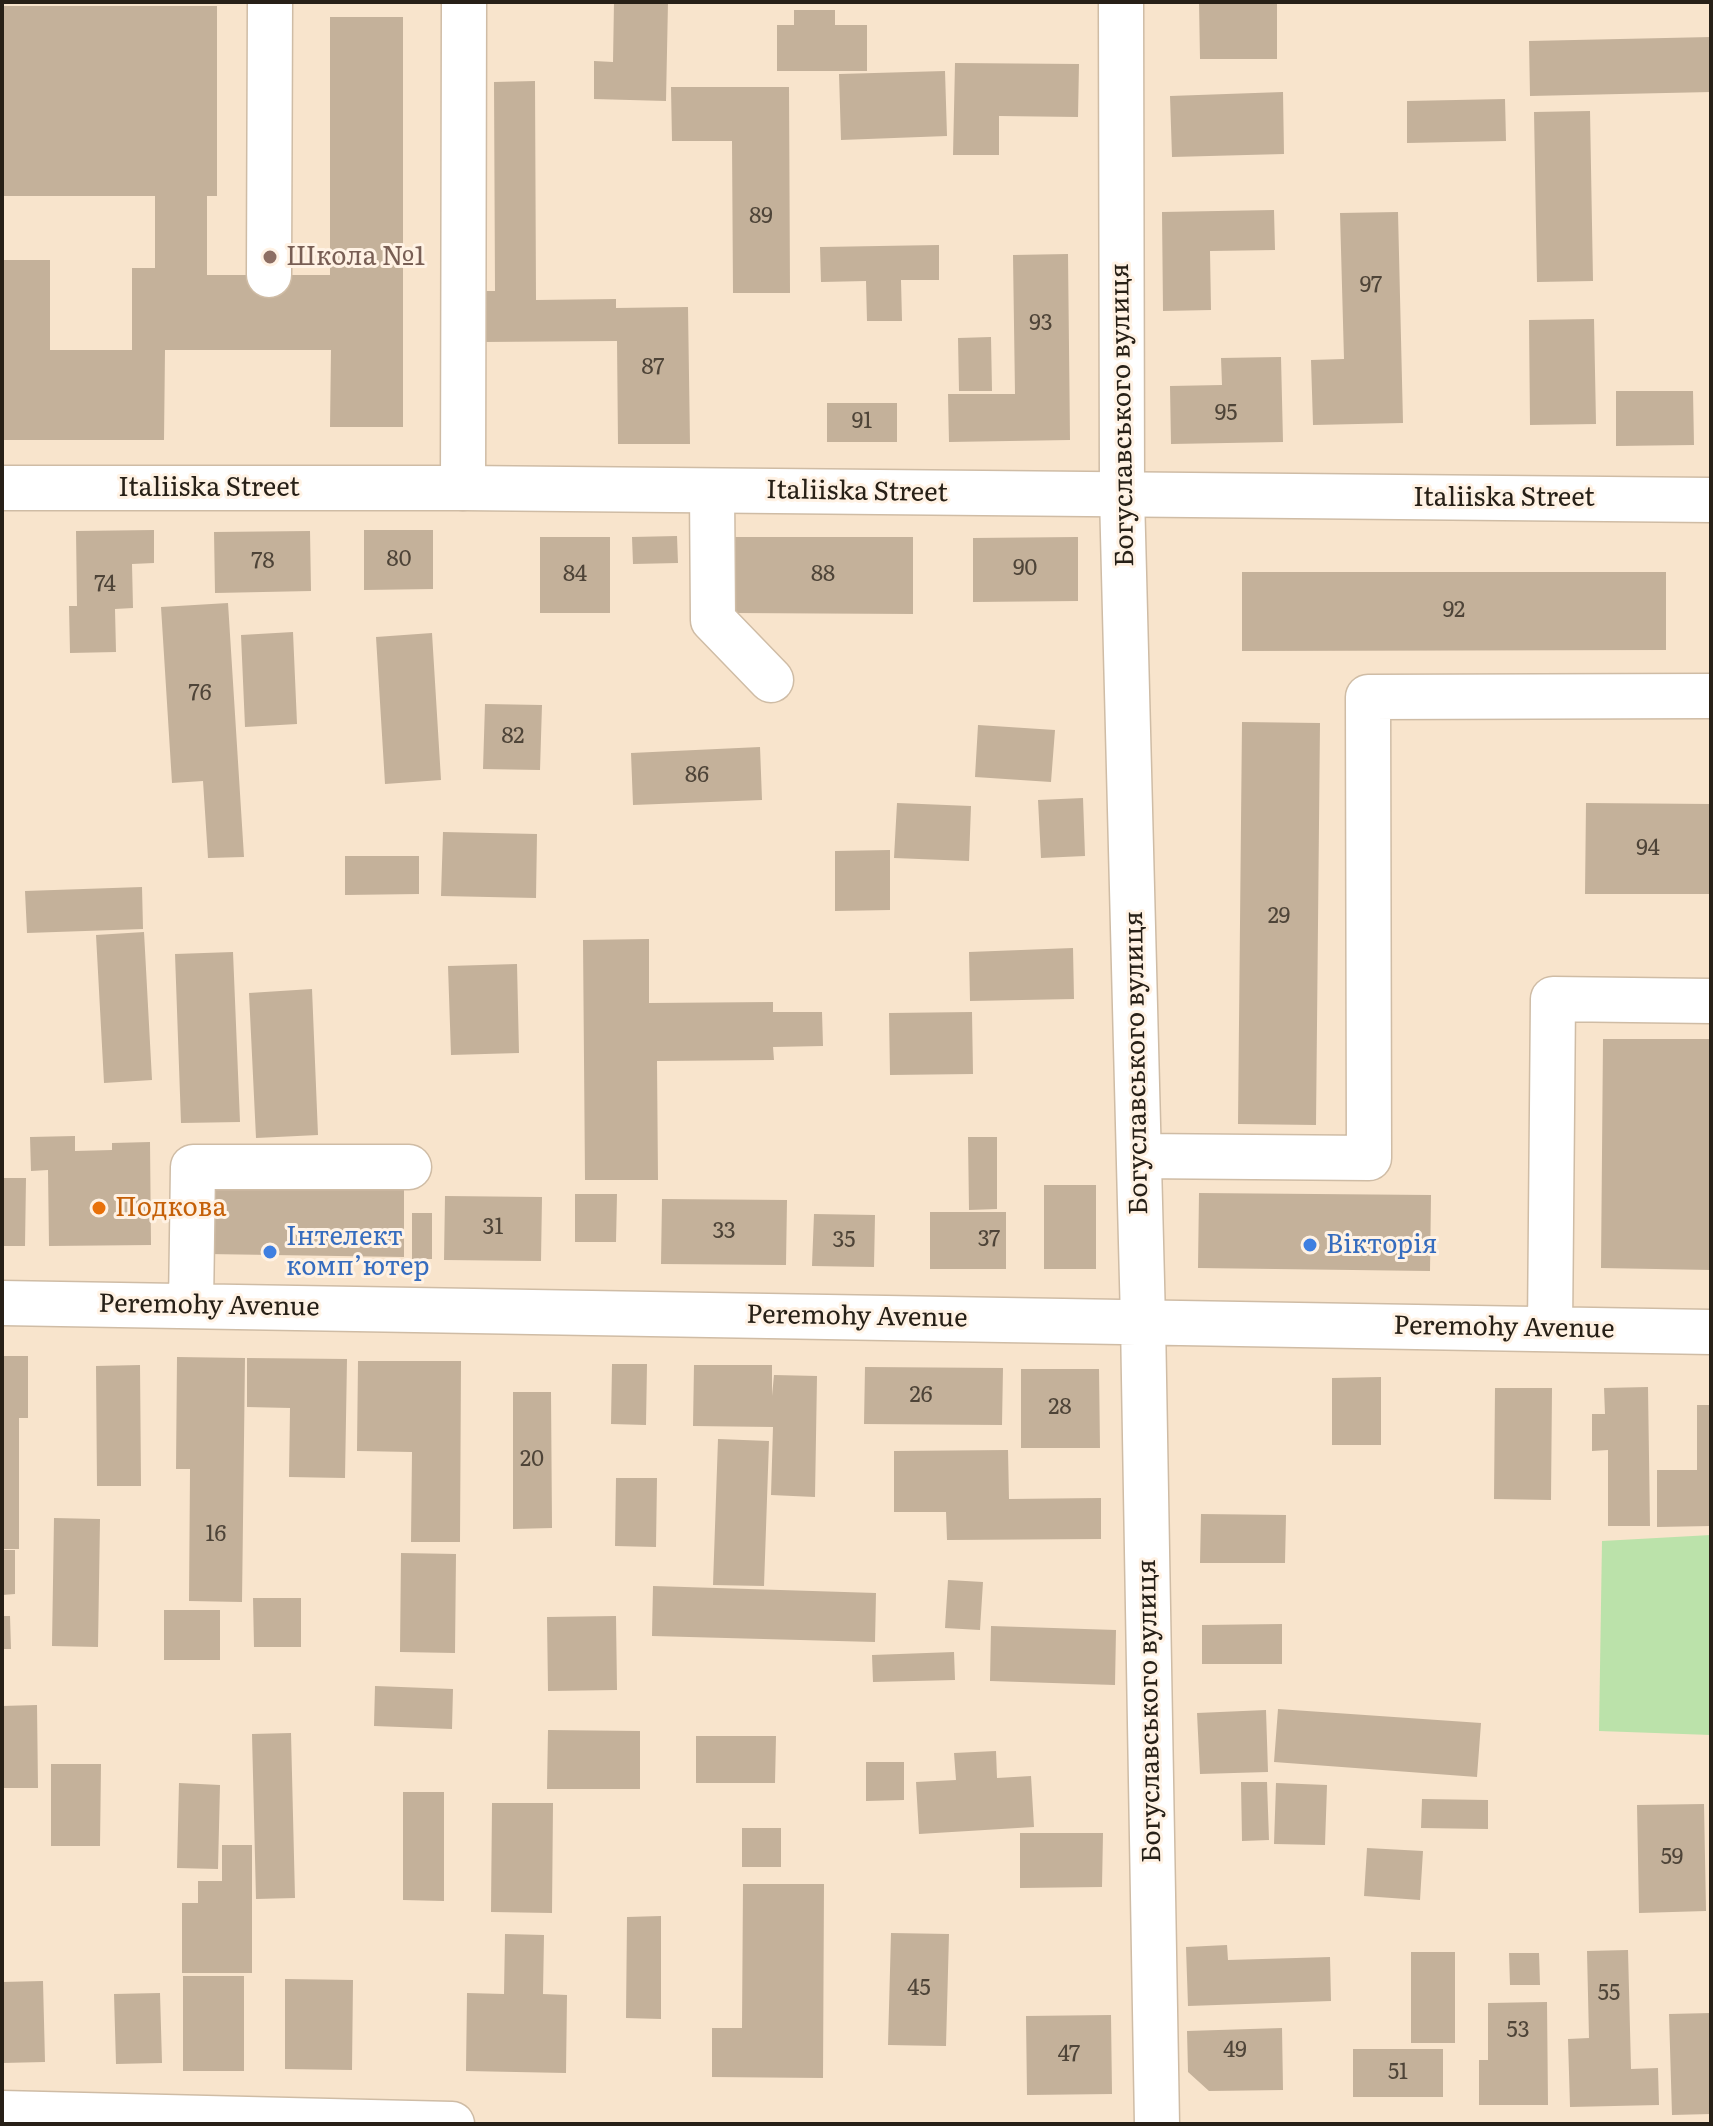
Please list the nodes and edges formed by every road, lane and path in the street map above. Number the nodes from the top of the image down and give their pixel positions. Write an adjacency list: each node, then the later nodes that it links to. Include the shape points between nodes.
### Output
1 (270, 2): 4 (street)
2 (464, 2): 6 (street)
3 (1121, 2): 8 (street, Богуславського вулиця)
4 (269, 275)
5 (2, 488): 6 (street, Italiiska Street)
6 (463, 488): 7 (street, Italiiska Street)
7 (712, 491): 8 (street, Italiiska Street); 10 (street, via 713,620)
8 (1122, 495): 9 (street, Italiiska Street); 13 (street, Богуславського вулиця)
9 (1711, 500)
10 (771, 680)
11 (1711, 696): 13 (street, via 1368,697 1369,1158)
12 (1711, 1001): 18 (street, via 1553,999)
13 (1139, 1156): 17 (street, Богуславського вулиця)
14 (409, 1167): 16 (street, via 193,1167)
15 (2, 1303): 16 (street, Peremohy Avenue)
16 (191, 1306): 17 (street, Peremohy Avenue)
17 (1143, 1321): 18 (street, Peremohy Avenue); 22 (street, Богуславського вулиця)
18 (1550, 1329): 19 (street, Peremohy Avenue)
19 (1711, 1332)
20 (2, 2113): 21 (street)
21 (452, 2124)
22 (1157, 2124)

